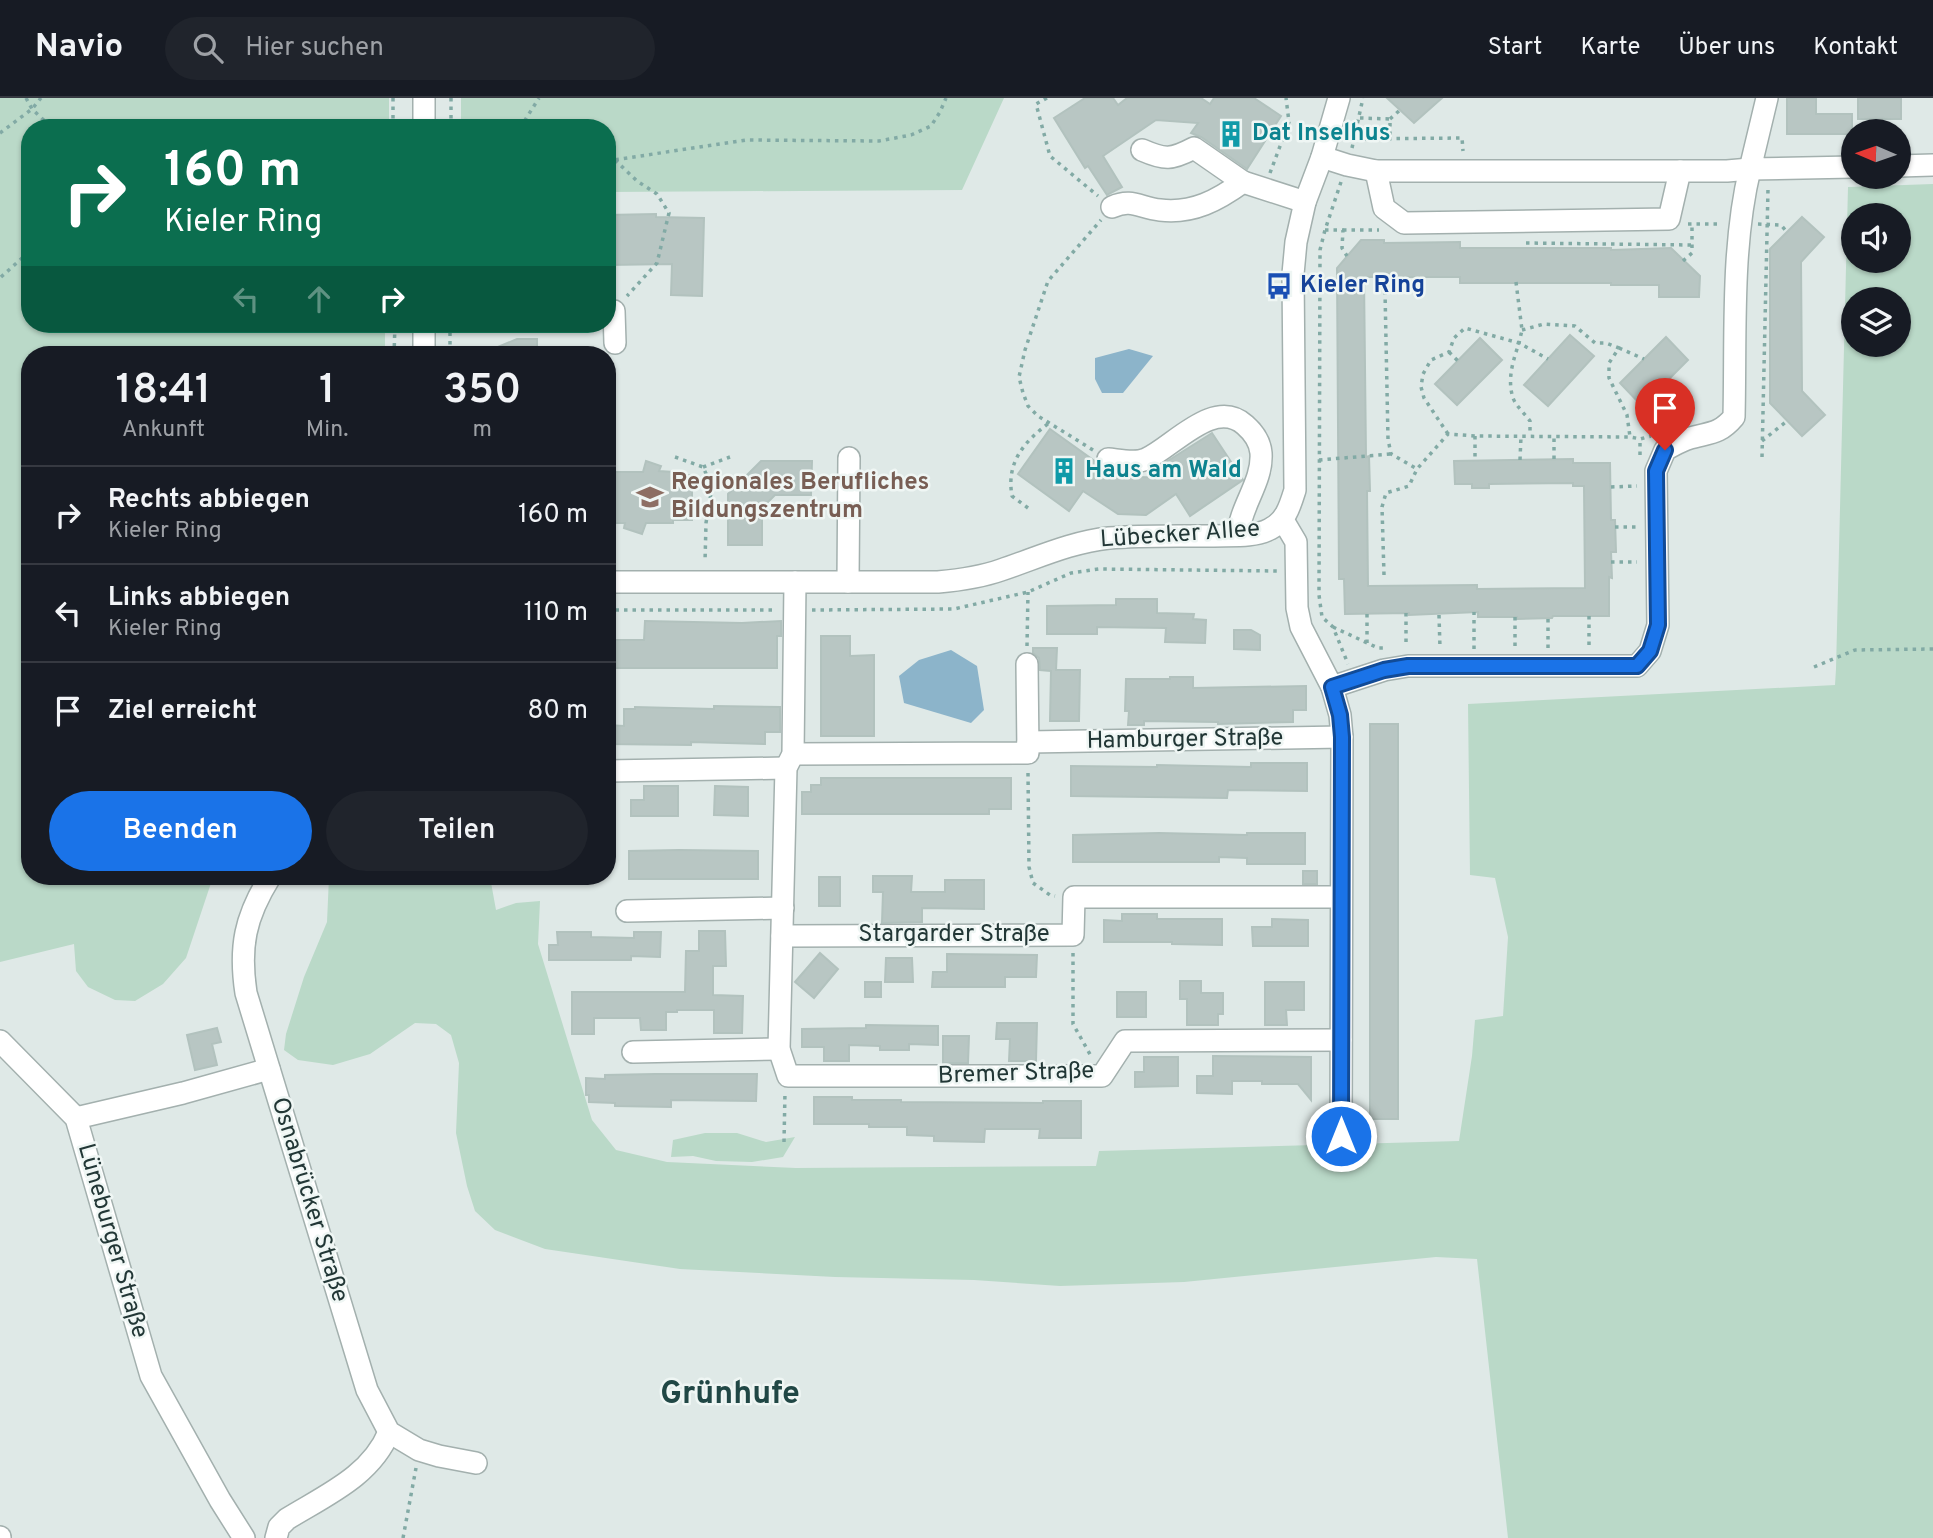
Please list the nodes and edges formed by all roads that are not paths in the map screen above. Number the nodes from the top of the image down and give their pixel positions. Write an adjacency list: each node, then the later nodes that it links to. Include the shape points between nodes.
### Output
1 (424, 98): 4 (street)
2 (1339, 98): 6 (street, Lübecker Allee)
3 (1767, 98): 10 (street)
4 (424, 119)
5 (1142, 150): 13 (street, via 1162,159 1194,148)
6 (1322, 157): 11 (street); 14 (street, Lübecker Allee)
7 (1933, 165): 8 (street)
8 (1911, 166)
9 (1841, 167): 10 (street)
10 (1759, 169): 12 (street); 26 (street, via 1743,198 1734,417 1715,433 1658,443 1658,625 1650,651 1637,666 1408,666)
11 (1376, 171): 12 (street); 12 (street, via 1384,208 1404,223 1669,219)
12 (1680, 171)
13 (1243, 182): 14 (street); 15 (street, via 1218,200 1188,209 1161,210 1124,202)
14 (1305, 201): 20 (street, Lübecker Allee, via 1293,275 1295,490)
15 (1112, 207)
16 (614, 333): 17 (street)
17 (615, 343)
18 (849, 458): 24 (street)
19 (1108, 459): 21 (street, via 1144,461 1207,419 1241,421 1255,434 1261,452 1257,480)
20 (1283, 520): 21 (street, Lübecker Allee, via 1269,530); 26 (street, via 1296,542 1301,627)
21 (1238, 535): 24 (street, Lübecker Allee, via 1107,539 1073,545 965,580)
22 (616, 582): 23 (street, Lübecker Allee)
23 (795, 582): 24 (street, Lübecker Allee); 29 (street)
24 (848, 582)
25 (1027, 664): 28 (street)
26 (1332, 687): 27 (street)
27 (1342, 737): 28 (street, Hamburger Straße); 32 (street)
28 (1028, 748): 29 (street, Hamburger Straße)
29 (790, 761): 30 (street, Hamburger Straße); 33 (street)
30 (616, 771)
31 (266, 885): 40 (street, Osnabrücker Straße, via 252,910 242,966)
32 (1341, 897): 35 (street, Stargarder Straße, via 1074,897 1073,935); 36 (street)
33 (783, 908): 34 (street); 35 (street)
34 (627, 911)
35 (782, 936): 38 (street)
36 (1341, 1040): 38 (street, Bremer Straße, via 1125,1041 1102,1076 788,1076); 42 (street)
37 (0, 1041): 41 (street)
38 (779, 1049): 39 (street)
39 (633, 1052)
40 (270, 1069): 41 (street, Lüneburger Straße); 43 (street, Osnabrücker Straße, via 367,1390)
41 (76, 1118): 45 (street, Lüneburger Straße, via 151,1376)
42 (1341, 1136)
43 (389, 1432): 44 (street, via 419,1450); 46 (street, via 368,1465 287,1519)
44 (476, 1463)
45 (244, 1538)
46 (276, 1538)

